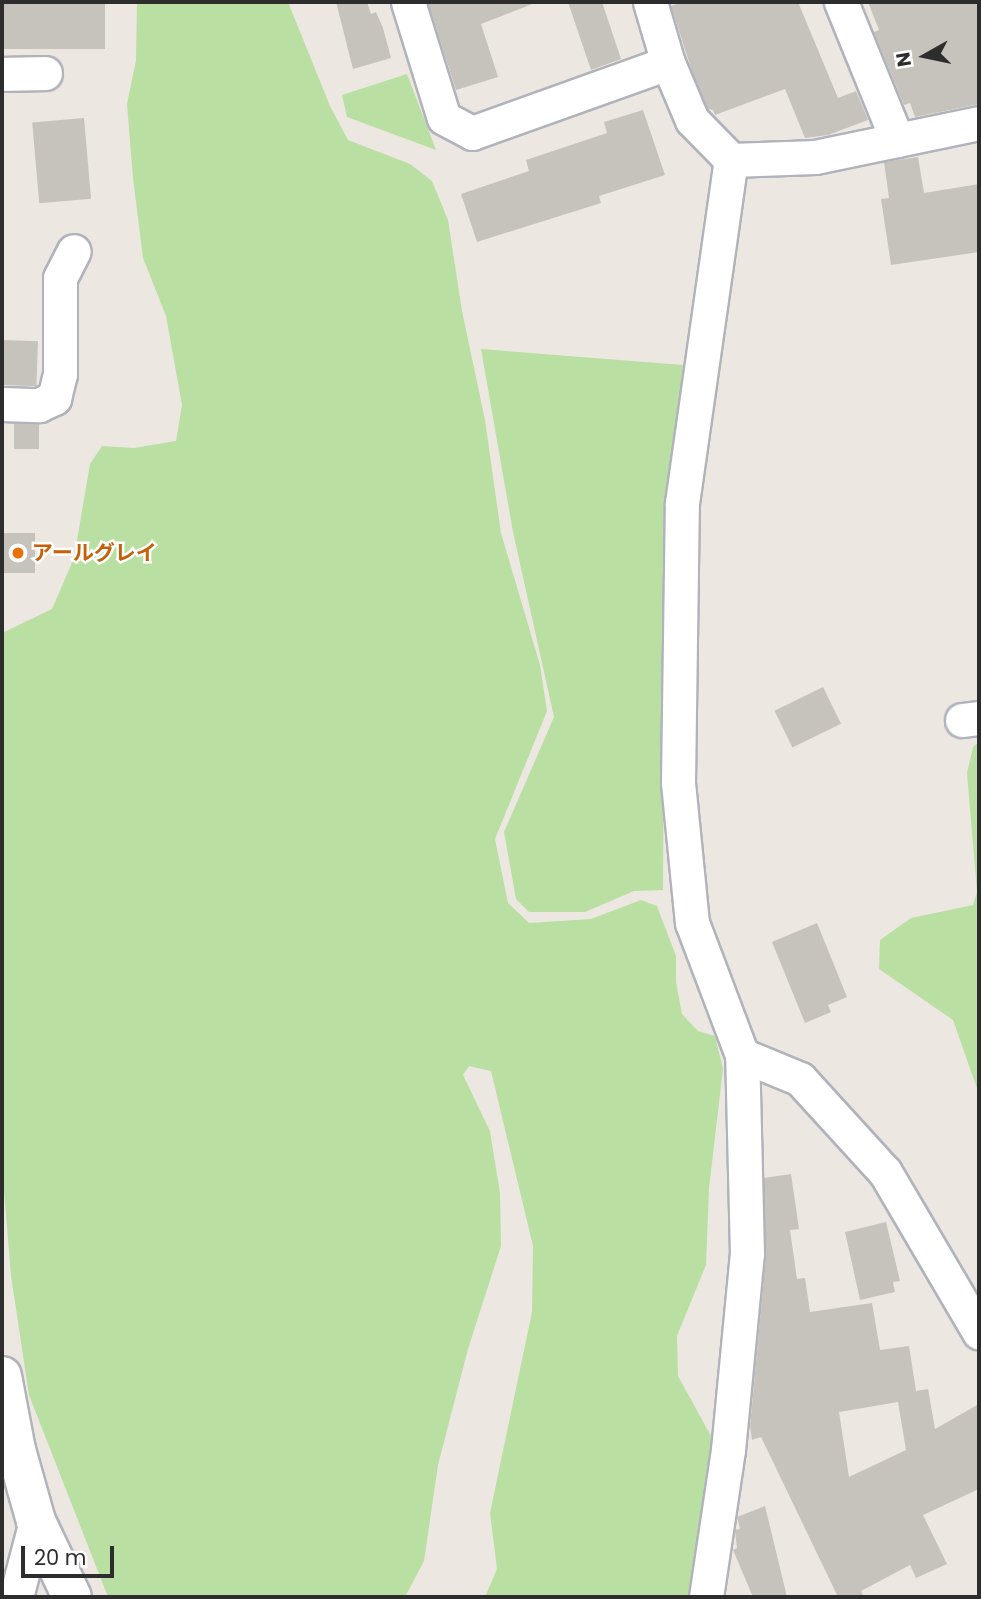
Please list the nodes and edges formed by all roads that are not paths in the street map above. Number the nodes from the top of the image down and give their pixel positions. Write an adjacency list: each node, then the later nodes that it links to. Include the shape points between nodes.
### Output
1 (408, 2): 4 (street, via 444,118 472,133)
2 (650, 2): 4 (street)
3 (841, 2): 8 (street)
4 (668, 63): 9 (street, via 692,120)
5 (45, 73): 6 (street)
6 (2, 74)
7 (979, 123): 8 (street)
8 (897, 140): 9 (street, via 815,157)
9 (731, 160): 12 (street, via 682,503 678,783 692,923)
10 (74, 251): 11 (street, via 60,278 60,374 54,398 39,405)
11 (2, 404)
12 (743, 1055): 13 (street, via 800,1079 885,1172); 18 (street, via 747,1254 728,1450)
13 (979, 1332)
14 (2, 1376): 15 (street)
15 (36, 1521): 16 (street); 17 (street)
16 (16, 1597)
17 (72, 1597)
18 (706, 1597)

